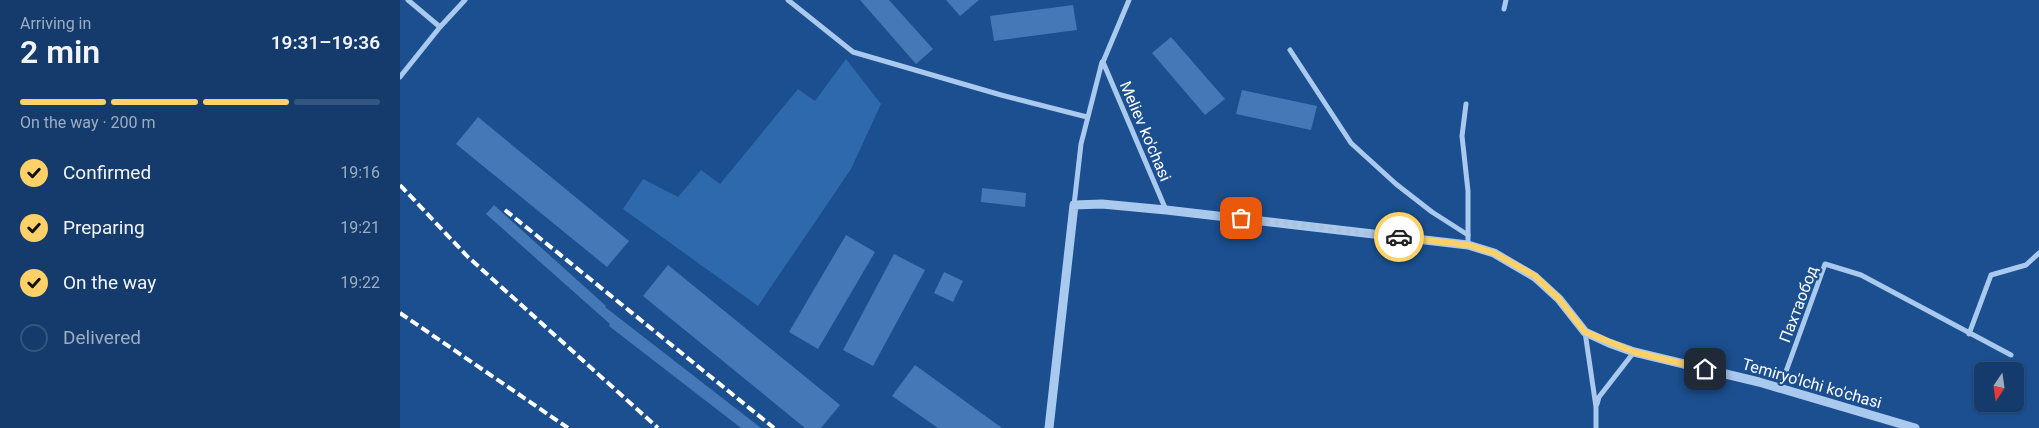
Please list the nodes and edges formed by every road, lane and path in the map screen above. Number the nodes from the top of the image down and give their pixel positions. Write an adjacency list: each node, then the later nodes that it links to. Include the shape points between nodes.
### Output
1 (408, 0): 7 (street)
2 (465, 0): 7 (street)
3 (788, 0): 12 (street, via 853,52)
4 (1129, 0): 9 (street, Meliev ko'chasi)
5 (1506, 0): 6 (street)
6 (1504, 8)
7 (440, 27): 10 (street)
8 (1290, 50): 15 (street, via 1351,143 1396,184)
9 (1103, 62): 12 (street, Meliev ko'chasi); 14 (street, Meliev ko'chasi)
10 (400, 77)
11 (1466, 104): 15 (street, via 1462,136 1468,191)
12 (1086, 117): 13 (street, Meliev ko'chasi)
13 (1074, 205): 14 (street, via 1102,204); 24 (street)
14 (1166, 210): 16 (street)
15 (1468, 235): 16 (street)
16 (1468, 245): 18 (street, via 1494,253 1535,276 1559,299)
17 (2039, 252): 19 (street, via 2026,265 1992,275)
18 (1585, 332): 20 (street, Temiryo'lchi ko'chasi); 23 (street)
19 (1969, 334): 21 (street, Пахтаобод); 22 (street, Пахтаобод, via 1861,275 1825,264)
20 (1634, 352): 22 (street, Temiryo'lchi ko'chasi); 23 (street, via 1599,397)
21 (2012, 356)
22 (1780, 388): 26 (street, Temiryo'lchi ko'chasi)
23 (1596, 407): 25 (street)
24 (1049, 428)
25 (1596, 428)
26 (1915, 428)

